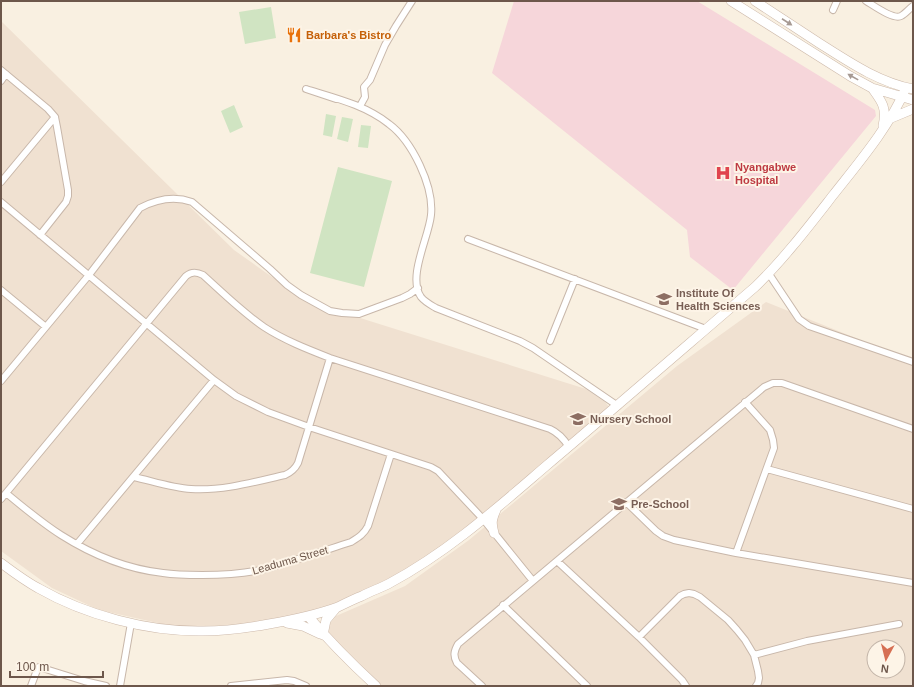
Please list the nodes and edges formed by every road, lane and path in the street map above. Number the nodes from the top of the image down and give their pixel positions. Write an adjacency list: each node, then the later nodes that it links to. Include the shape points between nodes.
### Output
1 (412, 1): 16 (street, via 385,45 370,80 364,87 365,95)
2 (731, 1): 11 (main road, one-way to 2)
3 (754, 1): 12 (main road, one-way to 12, via 868,73)
4 (837, 1): 7 (street)
5 (866, 1): 6 (street, via 896,18)
6 (913, 6)
7 (833, 10)
8 (1, 70): 9 (street)
9 (6, 74): 10 (street); 18 (street)
10 (1, 81)
11 (872, 88): 13 (main road); 20 (main road, via 884,108)
12 (910, 88): 13 (main road)
13 (902, 98): 15 (main road); 19 (main road)
14 (336, 99): 16 (street, via 306,89)
15 (913, 100)
16 (360, 106): 28 (street, via 399,133 415,155 426,182 431,215 417,271)
17 (913, 109): 19 (main road)
18 (55, 117): 21 (street); 23 (street, via 68,196)
19 (889, 119): 20 (main road)
20 (883, 129): 25 (main road, via 792,248)
21 (1, 182)
22 (1, 202): 23 (street)
23 (40, 235): 26 (street)
24 (468, 239): 27 (street)
25 (769, 274): 32 (main road); 35 (street, via 799,319 809,326)
26 (89, 275): 28 (street, via 140,208 168,199 177,199 192,202 286,285 330,311 359,314 402,298); 30 (street); 31 (street)
27 (575, 279): 32 (street); 33 (street)
28 (418, 288): 39 (street, via 427,303 533,348)
29 (1, 290): 31 (street)
30 (146, 324): 34 (street, via 186,276 198,273 264,327 306,349); 36 (street); 46 (street)
31 (46, 327): 37 (street)
32 (706, 329): 39 (main road)
33 (550, 342)
34 (330, 358): 40 (street); 42 (street, via 550,429 562,436)
35 (913, 362)
36 (214, 380): 40 (street, via 236,396 268,412); 45 (street)
37 (1, 381)
38 (745, 402): 41 (street, via 764,387 773,383 782,384); 44 (street, via 770,430 774,448); 48 (street)
39 (618, 406): 42 (main road)
40 (309, 427): 43 (street); 45 (street, via 298,463 291,473 285,475 205,490 176,488)
41 (913, 429)
42 (569, 447): 49 (main road)
43 (391, 454): 51 (street, via 438,471); 53 (street, Leaduma Street, via 368,526 359,538 265,569 223,575 161,573 122,564)
44 (767, 468): 50 (street); 54 (street)
45 (134, 477): 53 (street)
46 (6, 493): 47 (street); 53 (street, Leaduma Street, via 49,528)
47 (1, 499)
48 (626, 502): 54 (street, via 663,536); 55 (street)
49 (496, 509): 51 (main road); 52 (main road, via 492,521)
50 (913, 509)
51 (483, 519): 52 (street); 60 (main road, via 434,557 411,571)
52 (494, 533): 57 (street)
53 (77, 544)
54 (736, 553): 58 (street)
55 (557, 561): 57 (street); 66 (street)
56 (1, 563): 63 (main road, via 38,589 60,600)
57 (533, 581): 59 (street)
58 (913, 583)
59 (503, 605): 74 (street, via 455,649 457,663); 75 (street)
60 (336, 607): 61 (main road); 65 (main road, via 326,620)
61 (308, 616): 62 (main road); 65 (main road)
62 (280, 622): 63 (main road, via 204,632 161,629); 65 (main road, via 303,626)
63 (131, 623): 70 (street)
64 (898, 624): 67 (street, via 807,641)
65 (323, 635): 73 (main road)
66 (639, 637): 67 (street, via 680,596 689,593 700,597 728,620); 76 (street)
67 (754, 655): 77 (street, via 759,678)
68 (31, 686): 69 (street, via 39,667)
69 (106, 686)
70 (120, 686)
71 (231, 686): 72 (street, via 286,680)
72 (306, 686)
73 (375, 686)
74 (482, 686)
75 (587, 686)
76 (686, 686)
77 (756, 686)

